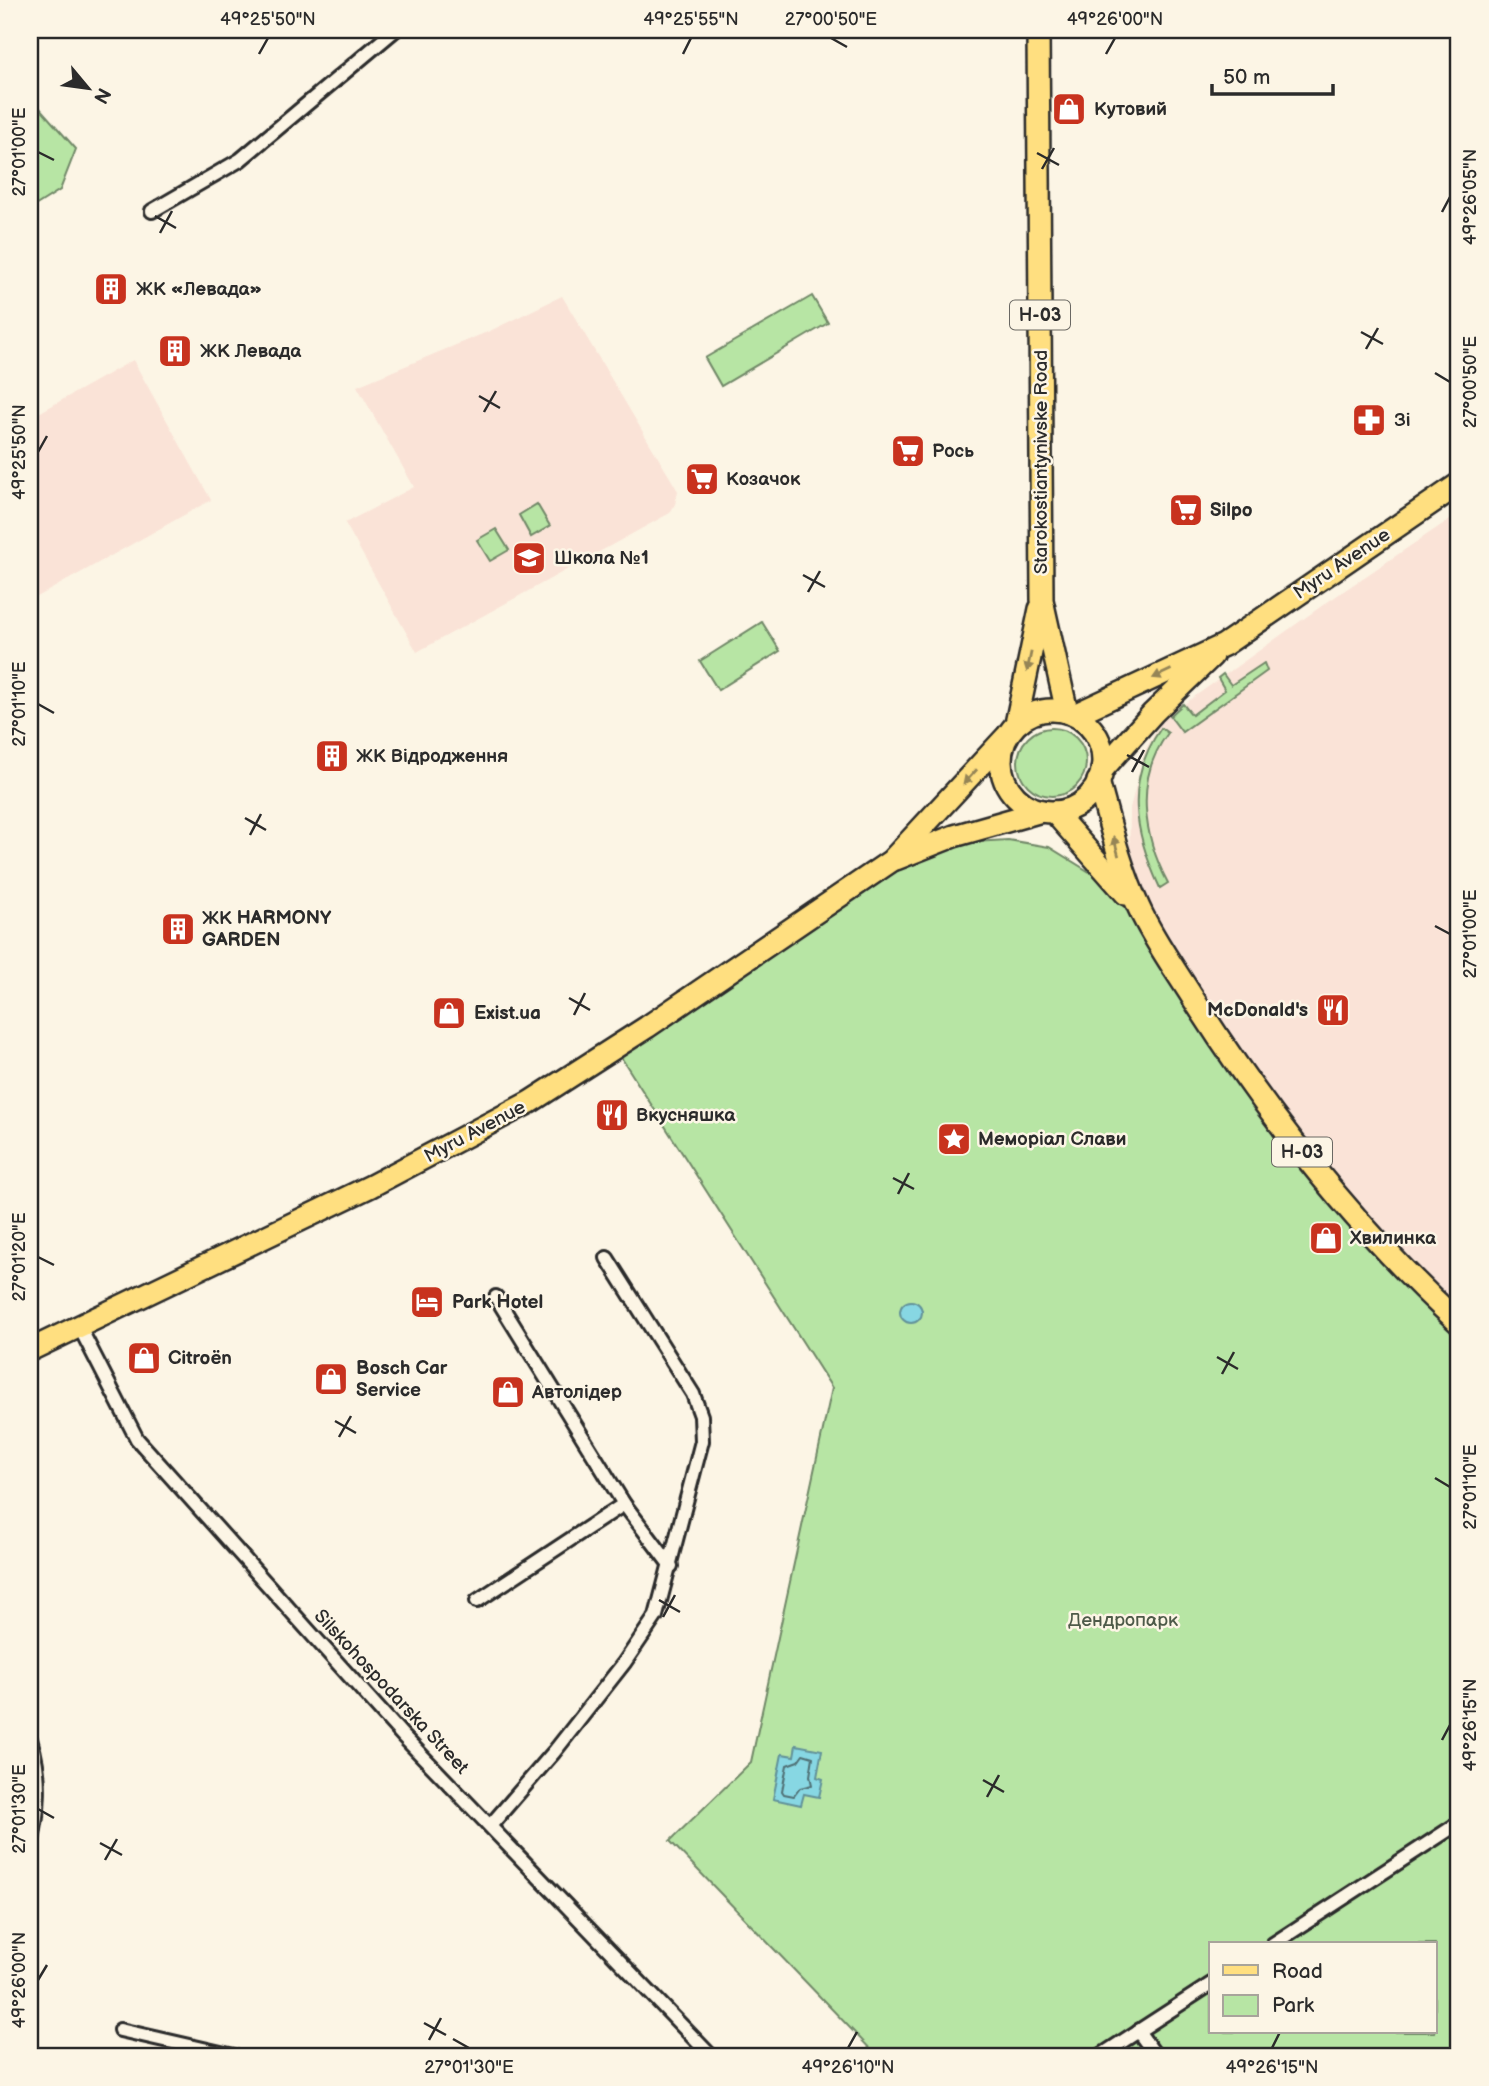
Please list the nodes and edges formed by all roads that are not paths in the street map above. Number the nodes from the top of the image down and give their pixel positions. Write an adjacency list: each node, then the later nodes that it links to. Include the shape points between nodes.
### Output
1 (395, 30): 3 (street, via 240,160)
2 (1038, 30): 5 (main road, Starokostiantynivske Road / Н-03)
3 (152, 211)
4 (1459, 484): 6 (main road, Myru Avenue)
5 (1042, 600): 7 (main road, Н-03); 8 (main road, Н-03, one-way to 8)
6 (1224, 645): 7 (main road, Myru Avenue, one-way to 7); 9 (main road, Myru Avenue, via 1153,713)
7 (1071, 714): 8 (main road, via 1043,710 1028,715); 9 (main road, Н-03, via 1084,720 1098,738 1103,759)
8 (1011, 731): 10 (main road, Н-03, via 1000,760 1006,783 1021,802); 11 (main road, Myru Avenue, one-way to 11)
9 (1100, 776): 10 (main road, via 1076,806); 12 (main road, Н-03, one-way to 9, via 1122,865)
10 (1048, 811): 11 (main road, Myru Avenue, via 954,836); 12 (main road, Н-03)
11 (891, 862): 16 (main road, Myru Avenue, via 530,1102 372,1186)
12 (1140, 910): 15 (main road, Н-03, via 1228,1053 1308,1160 1355,1216)
13 (607, 1258): 19 (street, via 693,1395 701,1416 702,1441)
14 (496, 1297): 18 (street)
15 (1459, 1323)
16 (79, 1326): 17 (main road, Myru Avenue); 23 (street, Silskohospodarska Street, via 137,1439 403,1736)
17 (30, 1350)
18 (624, 1504): 19 (street); 20 (street)
19 (671, 1566): 23 (street, via 656,1616 624,1663)
20 (477, 1601)
21 (30, 1739): 24 (street, via 37,1761 38,1796)
22 (1459, 1823): 25 (street)
23 (490, 1826): 30 (street, Silskohospodarska Street)
24 (30, 1849)
25 (1276, 1942)
26 (1209, 1985): 28 (street)
27 (120, 2030): 29 (street)
28 (1138, 2031): 31 (street); 32 (street)
29 (234, 2056)
30 (711, 2056)
31 (1100, 2056)
32 (1156, 2056)

